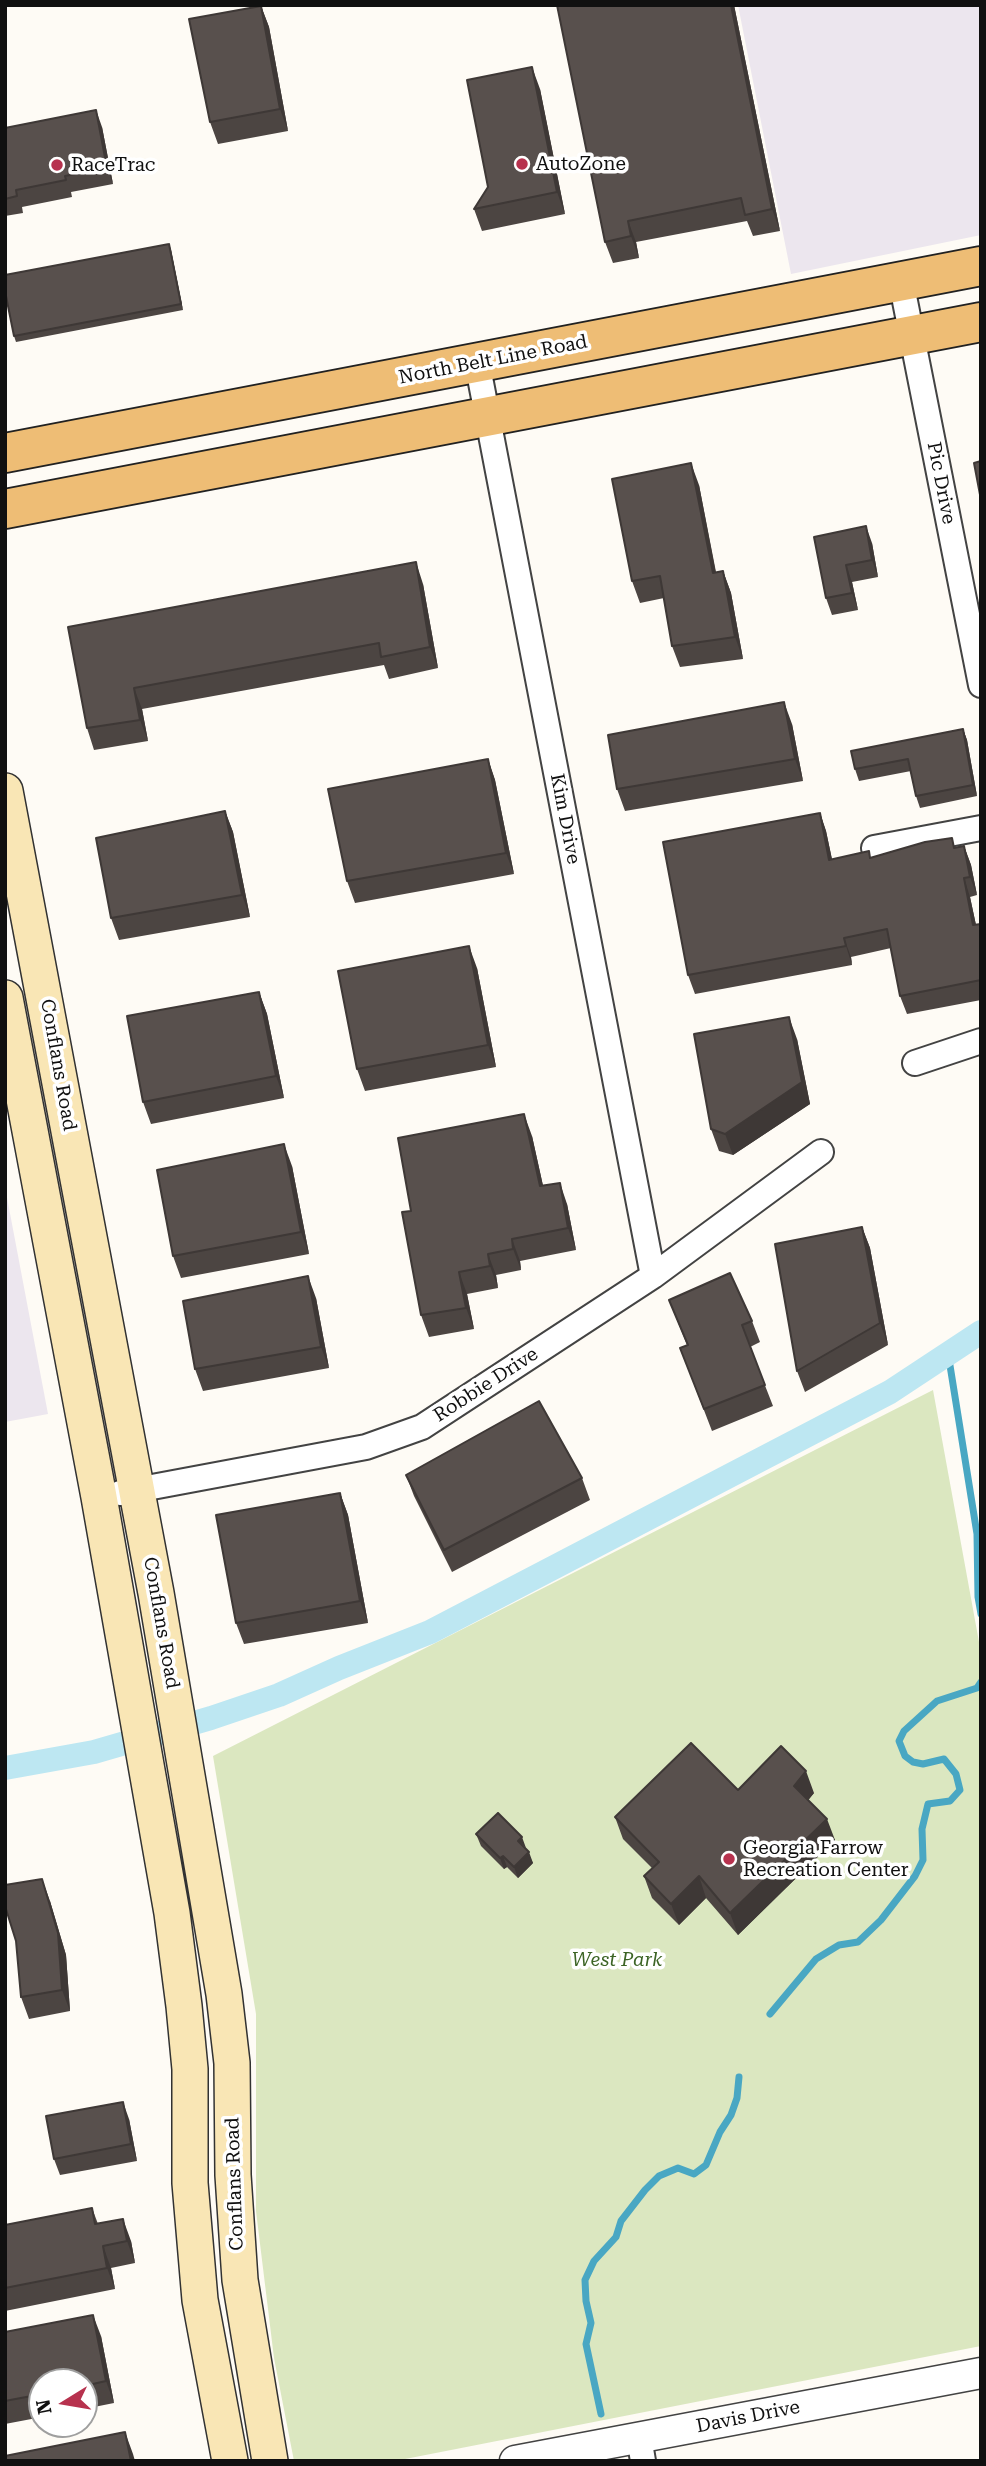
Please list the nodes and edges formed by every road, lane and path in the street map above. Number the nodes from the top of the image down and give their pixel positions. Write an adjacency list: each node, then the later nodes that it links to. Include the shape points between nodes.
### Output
1 (981, 266): 2 (main road, North Belt Line Road)
2 (901, 281): 4 (street, Pic Drive); 5 (main road, North Belt Line Road)
3 (981, 322): 4 (main road)
4 (912, 335): 6 (main road); 9 (street, Pic Drive)
5 (477, 362): 6 (street, Kim Drive); 7 (main road, North Belt Line Road)
6 (488, 417): 8 (main road); 18 (street, Kim Drive)
7 (5, 453)
8 (5, 509)
9 (981, 685)
10 (5, 791): 13 (main road, Conflans Road)
11 (981, 828): 12 (street)
12 (874, 848)
13 (15, 897): 19 (main road, Conflans Road)
14 (5, 998): 20 (main road, Conflans Road)
15 (981, 1041): 16 (street)
16 (915, 1063)
17 (821, 1152): 18 (street, Robbie Drive)
18 (653, 1276): 19 (street, Robbie Drive, via 422,1427 366,1447)
19 (136, 1490): 20 (street, Robbie Drive); 21 (main road, Conflans Road)
20 (99, 1497): 22 (main road, Conflans Road, via 172,1913)
21 (227, 2017): 22 (main road); 26 (main road, Conflans Road, via 240,2280)
22 (186, 2024): 25 (main road, Conflans Road, via 191,2195 200,2300)
23 (981, 2373): 24 (street, Davis Drive)
24 (641, 2449): 27 (street, Davis Drive)
25 (230, 2461)
26 (270, 2461)
27 (515, 2461)

